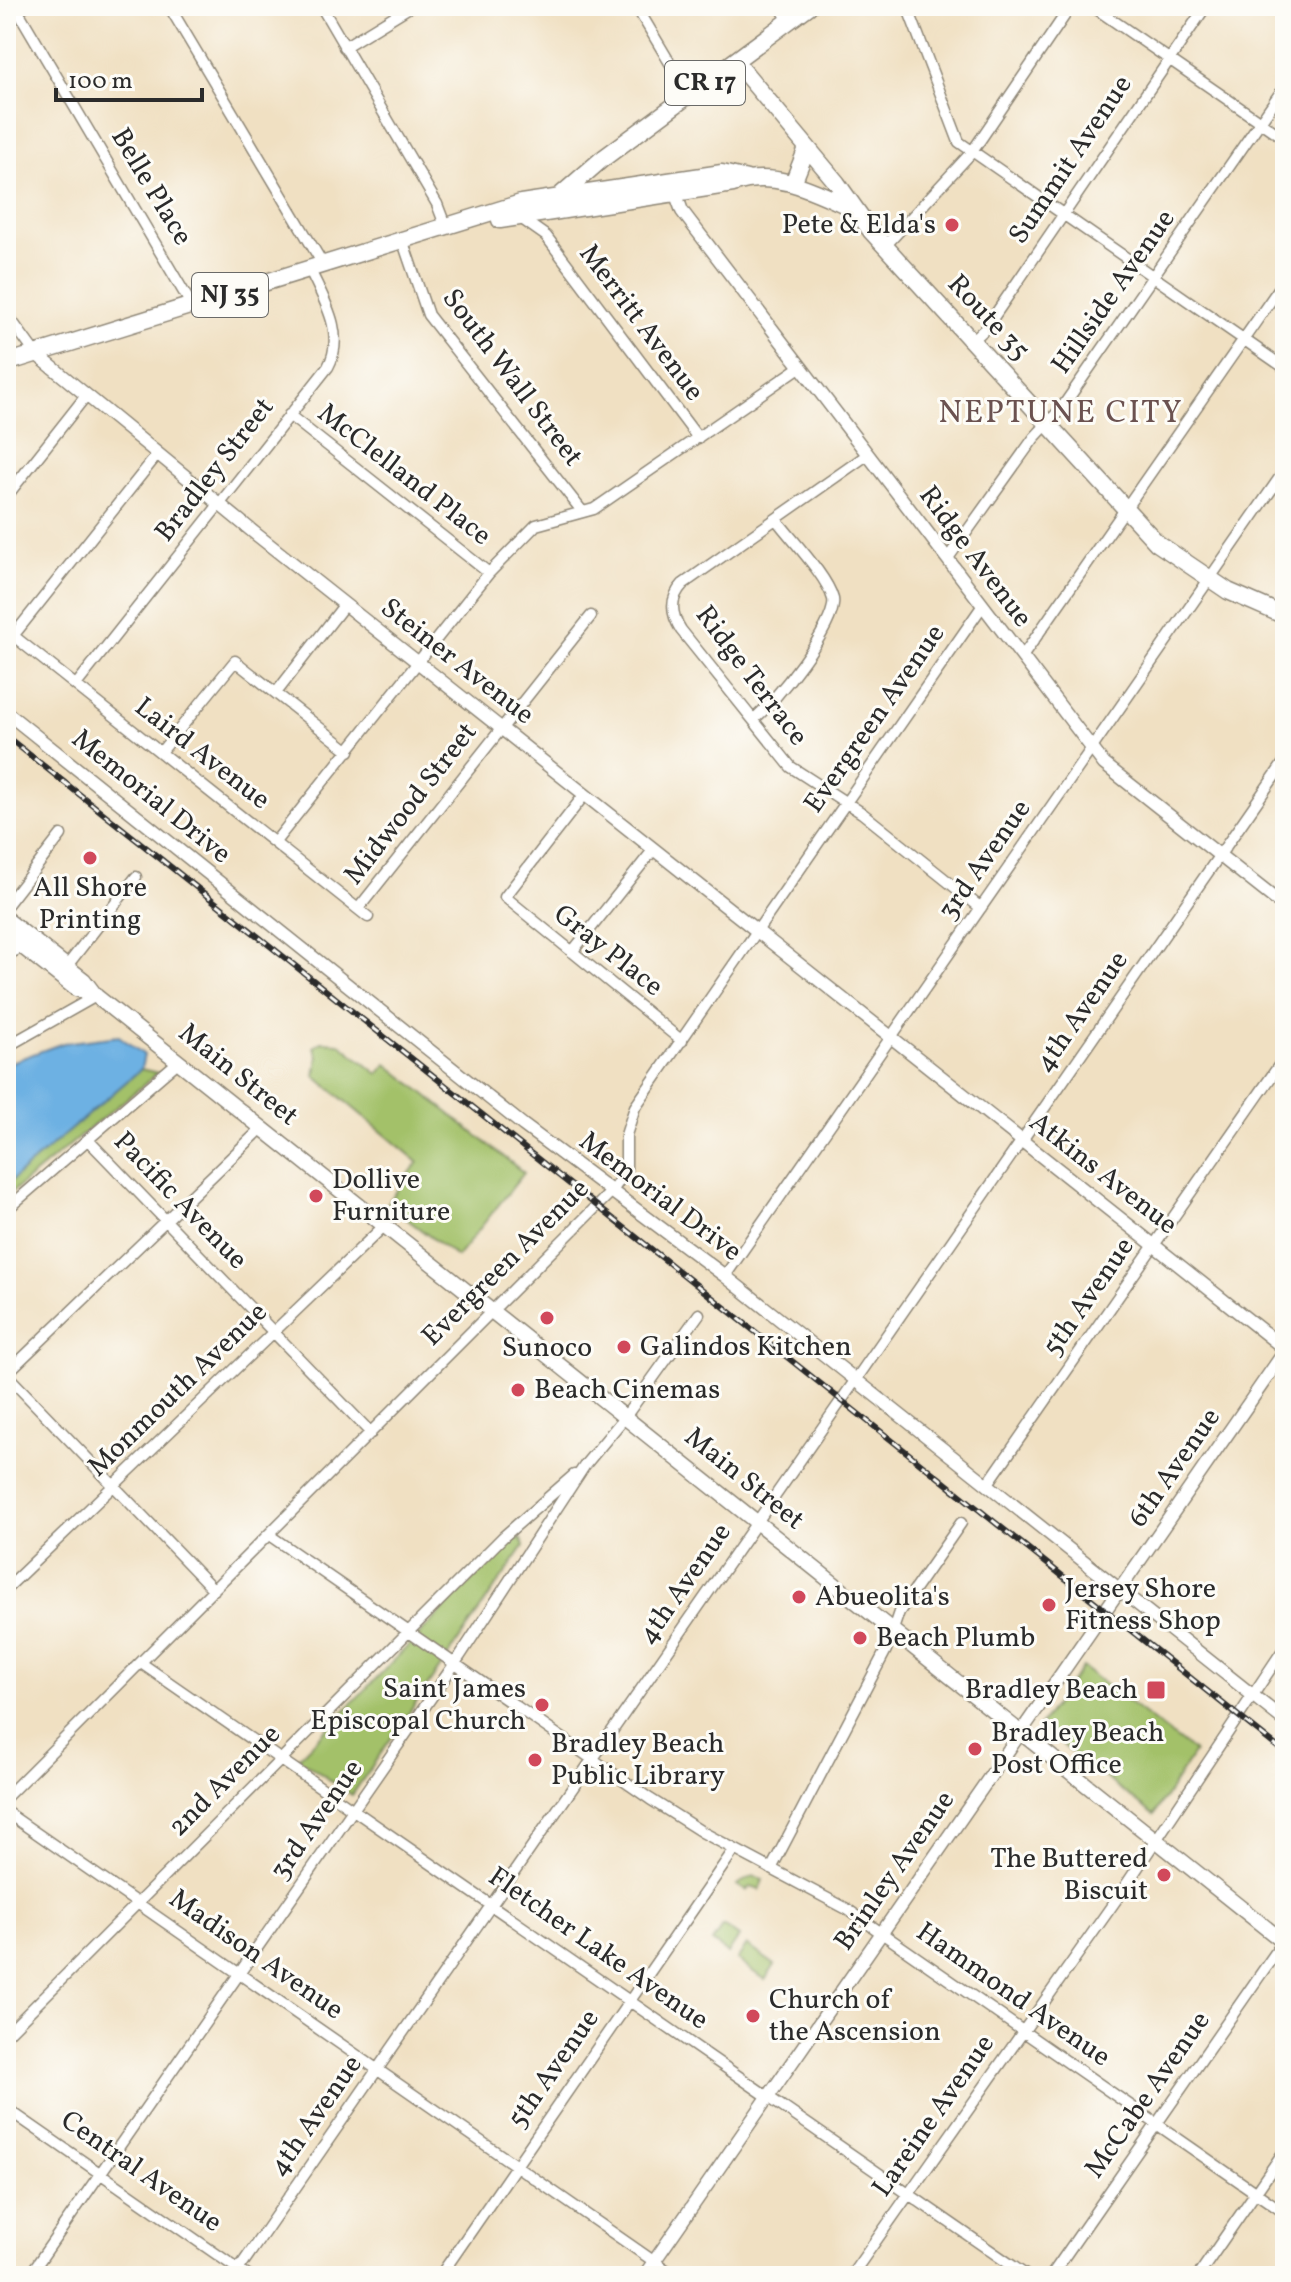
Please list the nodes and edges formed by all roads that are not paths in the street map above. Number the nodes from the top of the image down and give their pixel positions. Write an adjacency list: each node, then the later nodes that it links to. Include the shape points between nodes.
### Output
1 (169, 6): 36 (street)
2 (321, 6): 14 (street)
3 (411, 6): 14 (street)
4 (636, 6): 18 (street)
5 (780, 6): 13 (street)
6 (809, 6): 13 (main road, CR 17)
7 (907, 6): 22 (street, via 959,142)
8 (1071, 6): 22 (street)
9 (1092, 6): 15 (street)
10 (1206, 6): 15 (street, Summit Avenue)
11 (22, 9): 12 (street); 39 (street, Belle Place)
12 (6, 19)
13 (789, 21): 16 (main road, CR 17)
14 (344, 47): 32 (street)
15 (1169, 59): 19 (street); 31 (street, Summit Avenue)
16 (735, 61): 18 (main road, CR 17); 21 (main road)
17 (1285, 86): 19 (street, Hillside Avenue)
18 (689, 95): 23 (main road, CR 17)
19 (1260, 122): 20 (street); 37 (street, Hillside Avenue)
20 (1285, 139)
21 (807, 148): 25 (main road); 28 (main road)
22 (972, 152): 31 (street); 35 (street)
23 (601, 160): 27 (main road, CR 17); 29 (main road, CR 17)
24 (747, 179): 25 (main road, Route 35 / NJ 35); 26 (main road, NJ 35); 27 (main road, NJ 35, via 722,173)
25 (793, 183): 28 (main road, Route 35 / NJ 35)
26 (675, 192): 30 (main road, NJ 35); 45 (street, Ridge Avenue, via 682,211)
27 (561, 195): 29 (main road, CR 17)
28 (853, 208): 35 (main road, Route 35 / NJ 35)
29 (517, 209): 30 (main road, NJ 35); 32 (main road, NJ 35); 33 (street, Merritt Avenue); 34 (main road, NJ 35, via 447,235)
30 (551, 209): 33 (street, Merritt Avenue, via 544,220)
31 (1062, 214): 37 (street); 41 (street, Summit Avenue)
32 (445, 225): 34 (main road, NJ 35)
33 (546, 236): 50 (street, Merritt Avenue)
34 (403, 242): 36 (main road, NJ 35); 57 (street, South Wall Street, via 428,315)
35 (885, 246): 41 (main road, Route 35 / NJ 35)
36 (317, 268): 39 (main road, NJ 35); 48 (street, Bradley Street, via 336,347 328,367)
37 (1153, 276): 42 (street); 49 (street, Hillside Avenue)
38 (1285, 280): 42 (street)
39 (192, 306): 43 (main road, NJ 35)
40 (6, 313): 43 (street, Steiner Avenue)
41 (973, 340): 49 (main road, Route 35 / NJ 35)
42 (1244, 340): 46 (street); 56 (street)
43 (35, 353): 44 (main road, NJ 35); 47 (street, Steiner Avenue)
44 (6, 363)
45 (800, 367): 50 (street, South Wall Street); 52 (street, Ridge Avenue)
46 (1285, 368)
47 (85, 397): 51 (street, Steiner Avenue); 54 (street)
48 (289, 415): 55 (street, Bradley Street); 60 (street, McClelland Place)
49 (1048, 423): 56 (main road, Route 35 / NJ 35); 59 (street, Hillside Avenue)
50 (698, 438): 57 (street, South Wall Street, via 594,509)
51 (157, 455): 55 (street, Steiner Avenue); 66 (street)
52 (867, 455): 58 (street, Ridge Terrace); 59 (street, Ridge Avenue)
53 (1285, 470): 61 (street, 3rd Avenue)
54 (6, 497)
55 (220, 504): 62 (street, Steiner Avenue); 69 (street, Bradley Street)
56 (1126, 510): 61 (main road, Route 35 / NJ 35, via 1157,543); 67 (street)
57 (582, 511): 60 (street, via 536,525)
58 (776, 519): 72 (street, via 829,589 834,606 826,627 769,708); 72 (street, Ridge Terrace, via 683,584 672,604 681,630)
59 (948, 558): 63 (street, Ridge Avenue)
60 (489, 573): 68 (street)
61 (1209, 580): 65 (main road, Route 35 / NJ 35); 74 (street, 3rd Avenue)
62 (345, 604): 68 (street, Steiner Avenue); 70 (street)
63 (983, 605): 67 (street, Ridge Avenue); 79 (street, Evergreen Avenue)
64 (591, 616): 73 (street, Midwood Street)
65 (1285, 616)
66 (10, 633): 69 (street, Laird Avenue)
67 (1022, 657): 74 (street, Ridge Avenue)
68 (418, 662): 73 (street, Steiner Avenue); 75 (street)
69 (76, 685): 76 (street, Laird Avenue)
70 (276, 693): 75 (street); 76 (street, via 235,661)
71 (6, 712): 106 (street, Memorial Drive)
72 (753, 720): 79 (street, Ridge Terrace, via 791,767)
73 (502, 728): 78 (street, Steiner Avenue); 88 (street, Midwood Street)
74 (1092, 749): 83 (street, Ridge Avenue); 87 (street, 3rd Avenue)
75 (349, 751): 81 (street)
76 (161, 752): 81 (street, Laird Avenue)
77 (1285, 761): 83 (street, 4th Avenue)
78 (585, 794): 82 (street, Steiner Avenue); 94 (street, Gray Place, via 505,897)
79 (846, 804): 87 (street, Ridge Terrace); 91 (street, Evergreen Avenue)
80 (61, 835): 85 (street)
81 (275, 842): 88 (street, Laird Avenue)
82 (654, 849): 91 (street, Steiner Avenue); 94 (street)
83 (1219, 855): 86 (street, Ridge Avenue); 105 (street, 4th Avenue)
84 (136, 877): 96 (street)
85 (6, 906)
86 (1285, 907)
87 (981, 908): 98 (street, 3rd Avenue)
88 (358, 909): 89 (street, Laird Avenue)
89 (368, 917)
90 (6, 919): 96 (main road, Main Street)
91 (758, 931): 98 (street, Steiner Avenue); 99 (street, Evergreen Avenue)
92 (6, 934): 93 (main road, Main Street)
93 (23, 947): 95 (street); 96 (main road, Main Street)
94 (572, 952): 99 (street, Gray Place)
95 (6, 955)
96 (63, 970): 97 (main road, Main Street)
97 (96, 996): 100 (street); 102 (main road, Main Street)
98 (891, 1037): 105 (street, Atkins Avenue); 111 (street, 3rd Avenue)
99 (682, 1041): 106 (street, Evergreen Avenue, via 630,1118 626,1171)
100 (6, 1047)
101 (1285, 1057): 110 (street, 5th Avenue)
102 (179, 1061): 103 (main road, Main Street); 104 (street)
103 (262, 1128): 108 (street); 109 (main road, Main Street)
104 (88, 1140): 107 (street); 108 (street, Pacific Avenue)
105 (1022, 1141): 110 (street, Atkins Avenue); 117 (street, 4th Avenue)
106 (612, 1191): 111 (street, Memorial Drive); 112 (street, Evergreen Avenue)
107 (6, 1210)
108 (166, 1222): 114 (street, Pacific Avenue); 116 (street)
109 (385, 1225): 112 (main road, Main Street); 114 (street, Monmouth Avenue)
110 (1154, 1245): 115 (street, Atkins Avenue); 121 (street, 5th Avenue)
111 (725, 1276): 117 (street, Memorial Drive)
112 (492, 1311): 118 (main road, Main Street); 119 (street, Evergreen Avenue)
113 (699, 1314): 118 (street, 3rd Avenue)
114 (273, 1332): 119 (street, Pacific Avenue); 122 (street, Monmouth Avenue)
115 (1285, 1350): 128 (street, 6th Avenue)
116 (6, 1374): 122 (street)
117 (855, 1380): 121 (street, Memorial Drive); 123 (street, 4th Avenue)
118 (625, 1417): 120 (street, 3rd Avenue); 123 (main road, Main Street)
119 (371, 1433): 125 (street, Evergreen Avenue)
120 (585, 1465): 131 (street, 2nd Avenue); 134 (street, 3rd Avenue)
121 (987, 1485): 128 (street, Memorial Drive)
122 (113, 1486): 126 (street, Monmouth Avenue); 127 (street)
123 (757, 1522): 130 (main road, Main Street); 139 (street, 4th Avenue)
124 (961, 1523): 130 (street, via 899,1612)
125 (269, 1535): 127 (street, Evergreen Avenue); 131 (street, Hammond Avenue)
126 (6, 1589)
127 (214, 1590): 133 (street, Evergreen Avenue)
128 (1119, 1590): 129 (street, 6th Avenue); 135 (street, Memorial Drive)
129 (1104, 1612): 137 (street, Brinley Avenue)
130 (893, 1630): 137 (main road, Main Street); 145 (street)
131 (408, 1632): 134 (street, Hammond Avenue); 138 (street, 2nd Avenue)
132 (1285, 1647): 135 (street, Lareine Avenue)
133 (141, 1663): 138 (street, Fletcher Lake Avenue); 140 (street, Evergreen Avenue)
134 (455, 1664): 139 (street, Hammond Avenue); 141 (street, 3rd Avenue)
135 (1248, 1700): 136 (street, Memorial Drive); 143 (street, Lareine Avenue)
136 (1285, 1721)
137 (1021, 1732): 143 (main road, Main Street); 148 (street, Brinley Avenue)
138 (281, 1759): 141 (street, Fletcher Lake Avenue); 146 (street, 2nd Avenue)
139 (592, 1760): 144 (street, Hammond Avenue); 147 (street, 4th Avenue)
140 (6, 1797)
141 (354, 1809): 147 (street, Fletcher Lake Avenue); 150 (street, 3rd Avenue)
142 (6, 1812): 146 (street, Madison Avenue)
143 (1156, 1839): 149 (main road, Main Street); 152 (street, Lareine Avenue)
144 (734, 1850): 145 (street, Hammond Avenue); 151 (street, 5th Avenue)
145 (771, 1869): 148 (street, Hammond Avenue)
146 (138, 1903): 150 (street, Madison Avenue); 153 (street, 2nd Avenue)
147 (492, 1905): 151 (street, Fletcher Lake Avenue); 154 (street, 4th Avenue)
148 (882, 1934): 152 (street, Hammond Avenue); 155 (street, Brinley Avenue)
149 (1284, 1942): 157 (street, McCabe Avenue)
150 (240, 1973): 154 (street, Madison Avenue); 160 (street, 3rd Avenue)
151 (630, 2001): 155 (street, Fletcher Lake Avenue); 159 (street, 5th Avenue)
152 (1023, 2031): 157 (street, Hammond Avenue); 162 (street, Lareine Avenue)
153 (6, 2035)
154 (378, 2069): 159 (street, Madison Avenue); 165 (street, 4th Avenue)
155 (768, 2097): 162 (street, Fletcher Lake Avenue); 164 (street, Brinley Avenue)
156 (6, 2108): 160 (street, Central Avenue)
157 (1157, 2124): 161 (street, Hammond Avenue); 172 (street, McCabe Avenue)
158 (1285, 2150): 161 (street)
159 (517, 2165): 164 (street, Madison Avenue); 167 (street, 5th Avenue)
160 (101, 2174): 165 (street, Central Avenue); 166 (street, 3rd Avenue)
161 (1256, 2192): 163 (street, Hammond Avenue); 173 (street)
162 (909, 2194): 170 (street, Lareine Avenue); 171 (street, Fletcher Lake Avenue)
163 (1285, 2213)
164 (655, 2261): 168 (street, Brinley Avenue); 169 (street, Madison Avenue)
165 (240, 2274)
166 (29, 2276)
167 (440, 2276)
168 (644, 2276)
169 (675, 2276)
170 (851, 2276)
171 (1027, 2276)
172 (1051, 2276)
173 (1198, 2276)

